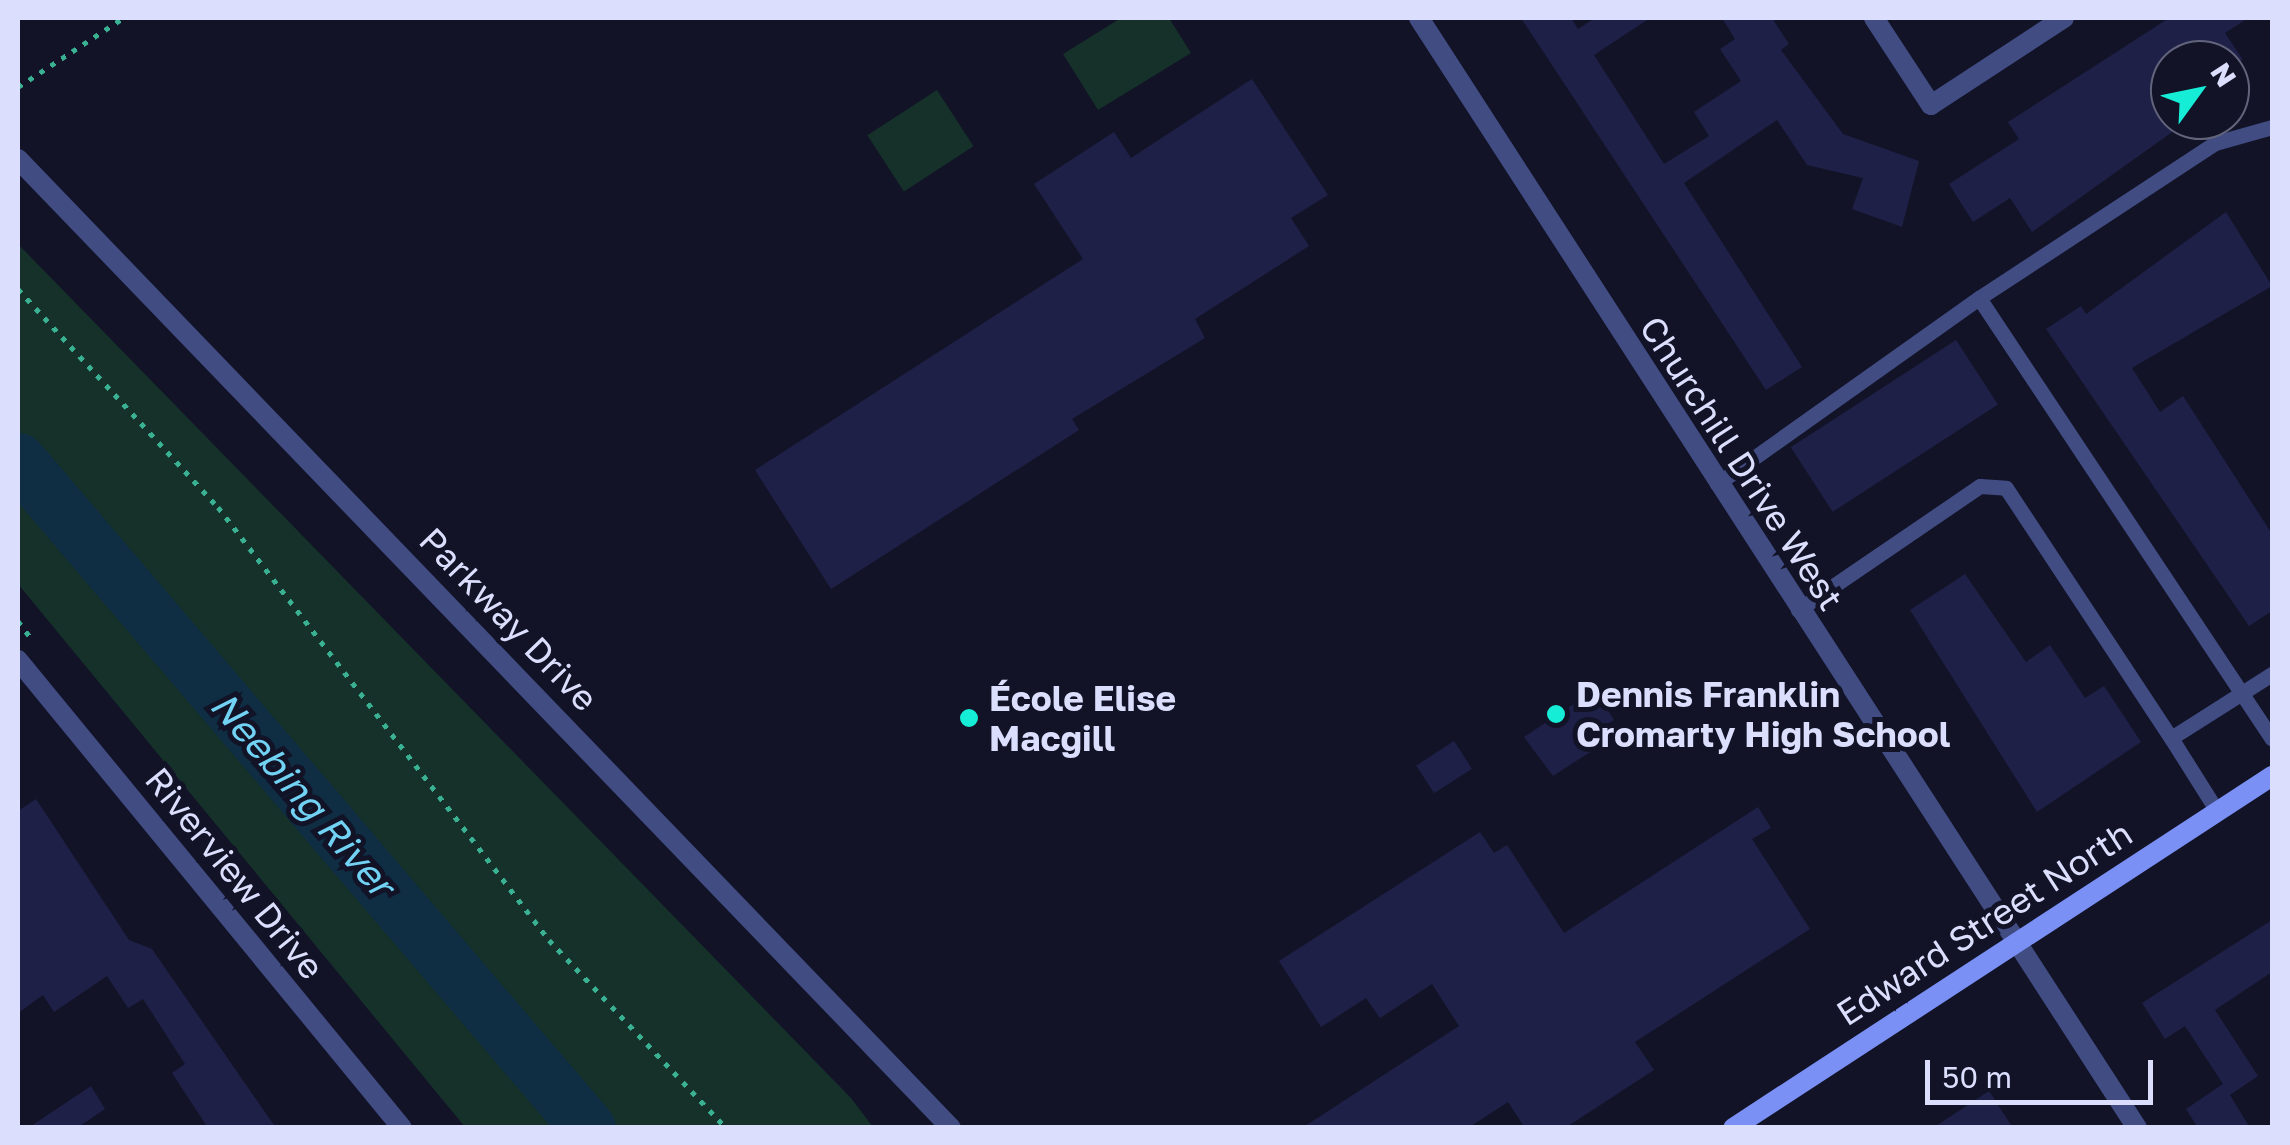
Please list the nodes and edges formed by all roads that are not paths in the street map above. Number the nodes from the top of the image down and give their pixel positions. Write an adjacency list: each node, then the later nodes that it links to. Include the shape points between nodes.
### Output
1 (1419, 18): 7 (street, Churchill Drive West)
2 (1874, 18): 3 (street, via 1931,104)
3 (2064, 18)
4 (2272, 127): 6 (lane, via 2216,143)
5 (18, 159): 18 (street, Parkway Drive)
6 (1979, 298): 7 (lane); 11 (lane)
7 (1717, 484): 8 (street, Churchill Drive West)
8 (1798, 610): 12 (lane, via 1980,486 2006,488); 16 (street, Churchill Drive West)
9 (18, 660): 17 (street, Riverview Drive)
10 (2272, 674): 11 (lane)
11 (2242, 693): 12 (lane); 13 (lane)
12 (2171, 738): 15 (lane)
13 (2272, 739)
14 (2272, 776): 15 (main road, Edward Street North)
15 (2217, 811): 16 (main road, Edward Street North)
16 (2012, 942): 19 (main road, Edward Street North); 20 (street, Churchill Drive West)
17 (402, 1128)
18 (951, 1128)
19 (1733, 1128)
20 (2137, 1128)

